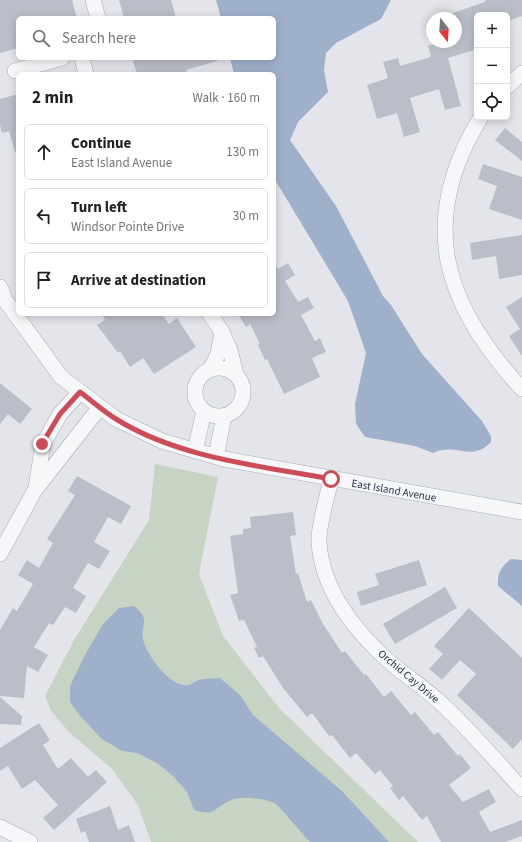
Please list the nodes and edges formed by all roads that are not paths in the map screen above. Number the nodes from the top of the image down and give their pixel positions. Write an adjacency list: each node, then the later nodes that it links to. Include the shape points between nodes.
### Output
1 (93, 0): 2 (street)
2 (97, 16)
3 (54, 60): 5 (street)
4 (82, 60): 6 (street)
5 (15, 70)
6 (86, 72)
7 (522, 73): 8 (street)
8 (510, 84)
9 (479, 120): 17 (street, via 465,145 451,181 446,211 447,253 459,299 472,324 498,363)
10 (0, 287): 11 (street, East Island Avenue, via 5,300)
11 (16, 315)
12 (17, 316): 18 (street, East Island Avenue, via 61,377)
13 (211, 316): 14 (street)
14 (222, 332): 15 (street, via 218,354); 16 (street)
15 (211, 368): 16 (street, via 229,369); 20 (street, via 203,372 195,386 195,397)
16 (236, 374): 21 (street, via 242,384 243,398 233,412)
17 (522, 389)
18 (80, 392): 19 (street, East Island Avenue); 25 (street, via 60,414 42,444)
19 (100, 407): 22 (street, East Island Avenue, via 116,419 162,441); 25 (street)
20 (204, 411): 21 (street); 22 (street)
21 (224, 416): 23 (street)
22 (195, 451): 23 (street, East Island Avenue)
23 (216, 457): 24 (street, East Island Avenue)
24 (331, 479): 26 (street, East Island Avenue); 28 (street, Orchid Cay Drive, via 318,540 323,568 336,599 370,643 443,704)
25 (35, 490): 27 (street)
26 (522, 512)
27 (0, 554)
28 (522, 789)
29 (0, 827): 30 (street)
30 (30, 842)

